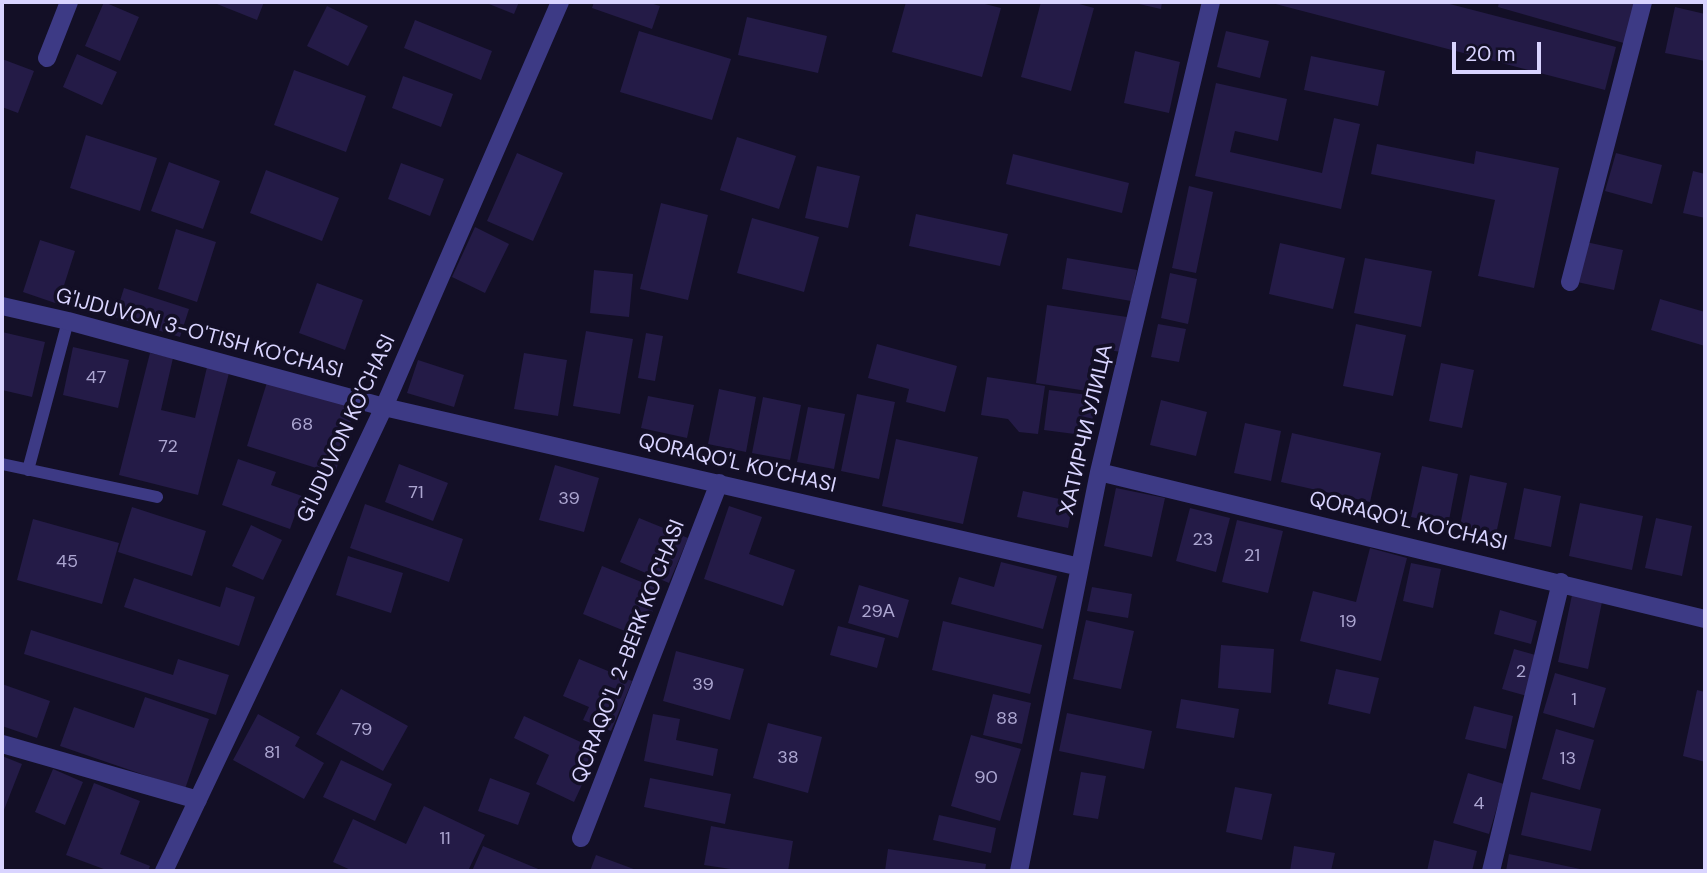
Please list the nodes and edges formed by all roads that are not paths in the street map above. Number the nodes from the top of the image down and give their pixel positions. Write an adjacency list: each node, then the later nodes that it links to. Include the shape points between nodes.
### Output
1 (69, 2): 5 (street)
2 (560, 2): 9 (street, G'IJDUVON KO'CHASI)
3 (1211, 2): 12 (street, ХАТИРЧИ УЛИЦА)
4 (1643, 2): 6 (street)
5 (47, 58)
6 (1570, 282)
7 (2, 306): 8 (street, G'IJDUVON 3-O'TISH KO'CHASI)
8 (68, 321): 9 (street, G'IJDUVON 3-O'TISH KO'CHASI); 11 (lane)
9 (384, 407): 13 (street, QORAQO'L KO'CHASI); 19 (street, G'IJDUVON KO'CHASI)
10 (2, 464): 11 (lane)
11 (28, 470): 14 (lane)
12 (1099, 472): 15 (street, ХАТИРЧИ УЛИЦА); 16 (street, QORAQO'L KO'CHASI)
13 (719, 483): 15 (street, QORAQO'L KO'CHASI); 20 (street, QORAQO'L 2-BERK KO'CHASI)
14 (157, 497)
15 (1080, 567): 22 (street, ХАТИРЧИ УЛИЦА)
16 (1561, 582): 17 (street, QORAQO'L KO'CHASI); 23 (street)
17 (1705, 619)
18 (2, 744): 19 (street)
19 (198, 800): 21 (street, G'IJDUVON KO'CHASI)
20 (581, 838)
21 (164, 871)
22 (1019, 871)
23 (1491, 871)

